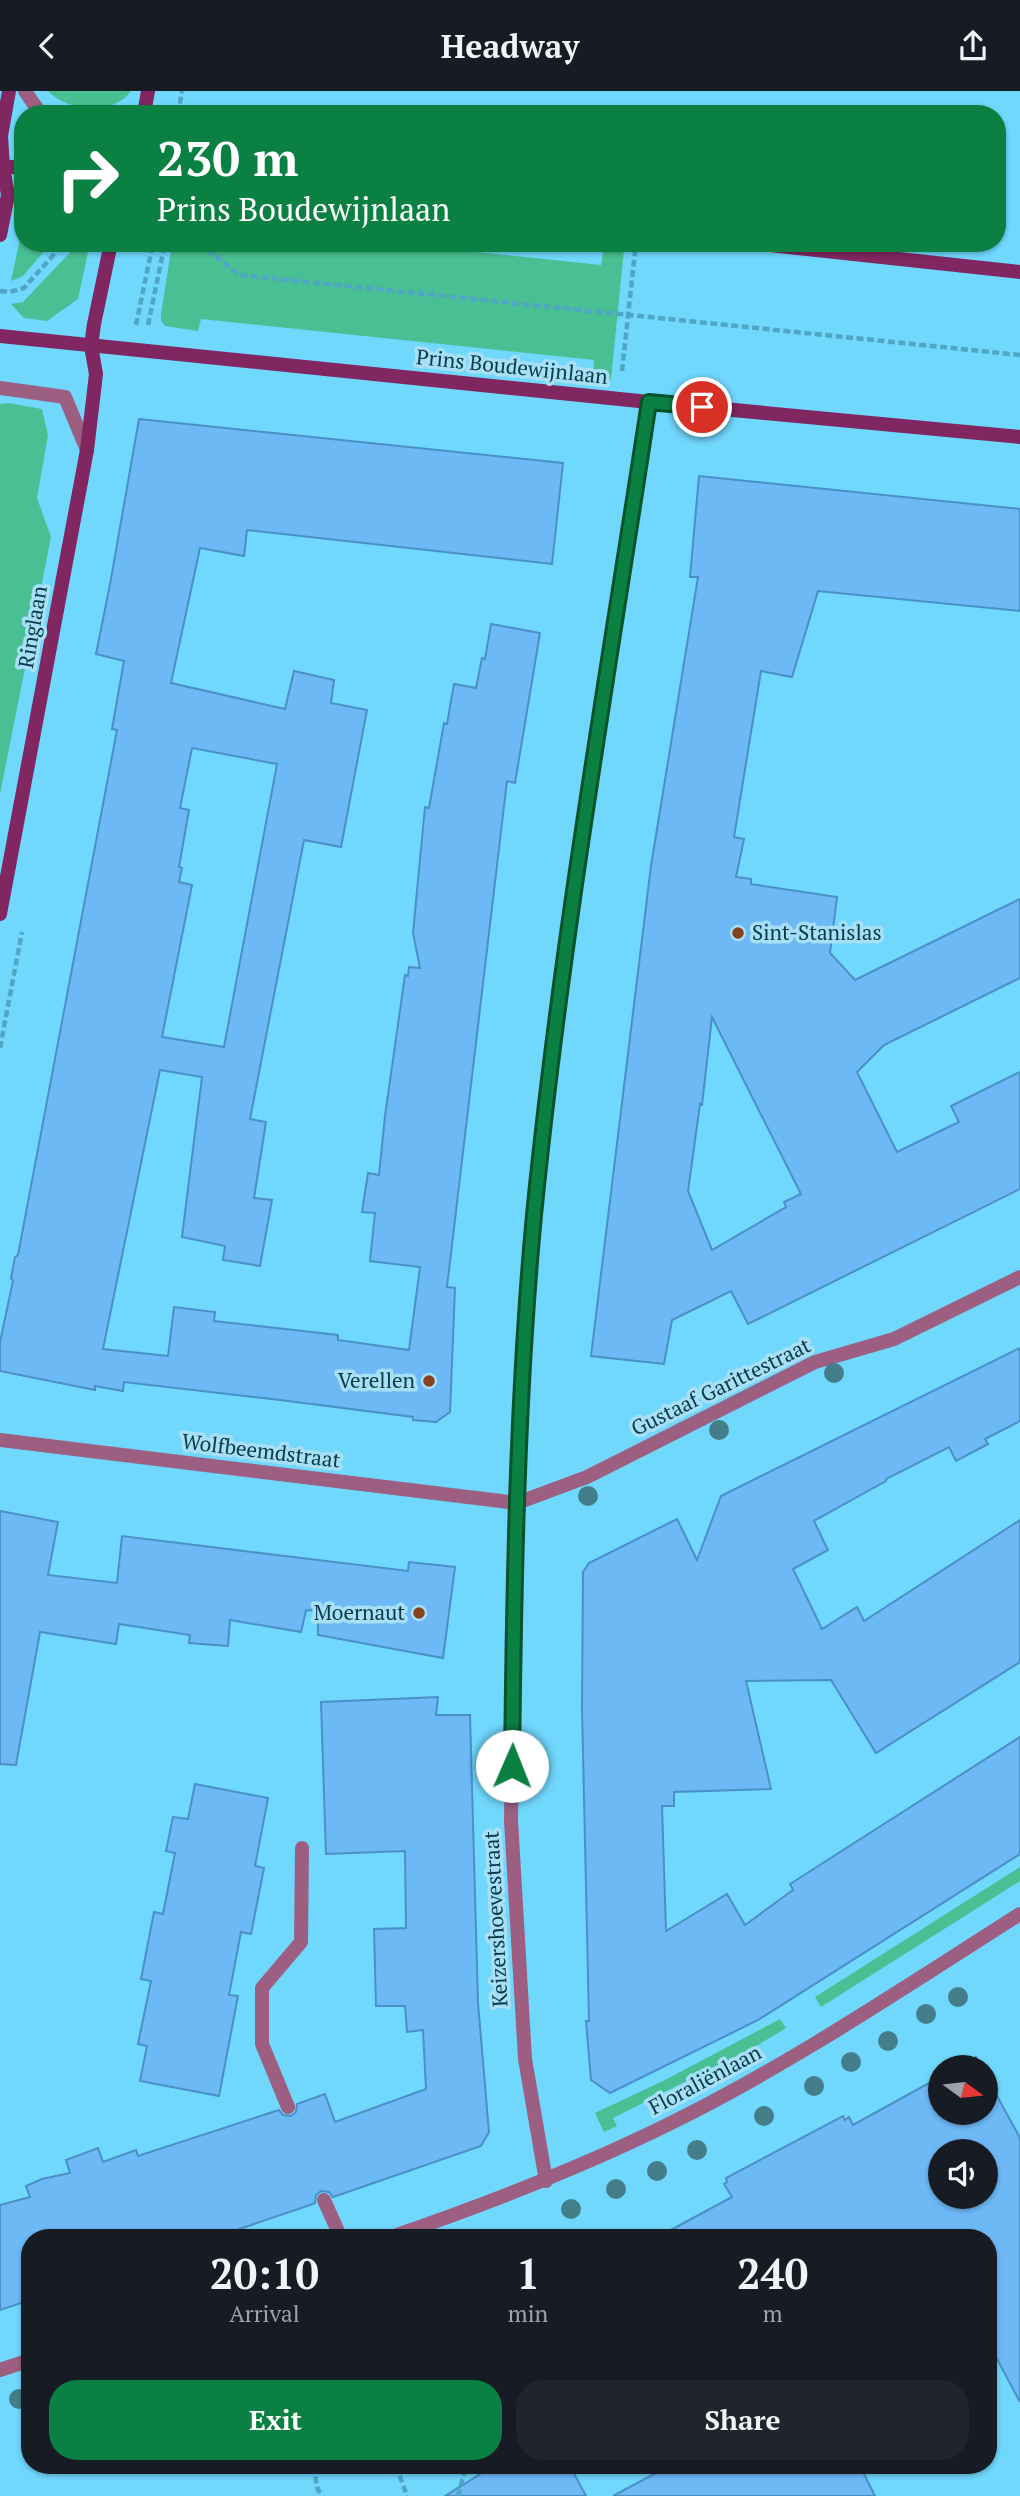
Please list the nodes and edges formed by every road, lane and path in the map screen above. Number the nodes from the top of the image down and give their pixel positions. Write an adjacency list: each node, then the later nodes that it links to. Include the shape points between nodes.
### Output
1 (9, 91): 2 (main road)
2 (1, 166): 3 (main road, via 8,195)
3 (0, 235)
4 (56, 252): 10 (path, via 24,288)
5 (109, 252): 13 (main road, Ringlaan)
6 (210, 252): 11 (path, via 239,275)
7 (635, 252): 11 (path)
8 (834, 252): 9 (main road)
9 (1020, 272)
10 (0, 291)
11 (628, 316): 14 (path); 16 (path)
12 (0, 336): 13 (main road, Prins Boudewijnlaan)
13 (91, 347): 16 (main road, Prins Boudewijnlaan); 19 (main road, Ringlaan, via 96,374)
14 (1020, 355)
15 (0, 388): 19 (street, via 65,397)
16 (619, 399): 17 (main road, Prins Boudewijnlaan)
17 (649, 402): 18 (main road, Prins Boudewijnlaan); 23 (street, Keizershoevestraat, via 555,1024 534,1218)
18 (1020, 437)
19 (87, 450): 20 (main road, Ringlaan)
20 (0, 914)
21 (1020, 1277): 23 (street, Gustaaf Garittestraat, via 894,1339 815,1362 587,1476)
22 (0, 1440): 23 (street, Wolfbeemdstraat)
23 (517, 1503): 27 (street, Keizershoevestraat, via 511,1820 524,2059)
24 (302, 1848): 26 (street, via 300,1942 262,1988 262,2044)
25 (1020, 1914): 27 (street, Floraliënlaan, via 792,2057 670,2123)
26 (288, 2107)
27 (546, 2181): 30 (street, Floraliënlaan)
28 (324, 2200): 29 (street)
29 (337, 2229)
30 (414, 2229)
31 (21, 2363): 32 (street)
32 (0, 2370)
33 (315, 2474): 36 (path)
34 (399, 2474): 37 (path)
35 (464, 2474): 38 (path)
36 (321, 2496)
37 (407, 2496)
38 (458, 2496)

